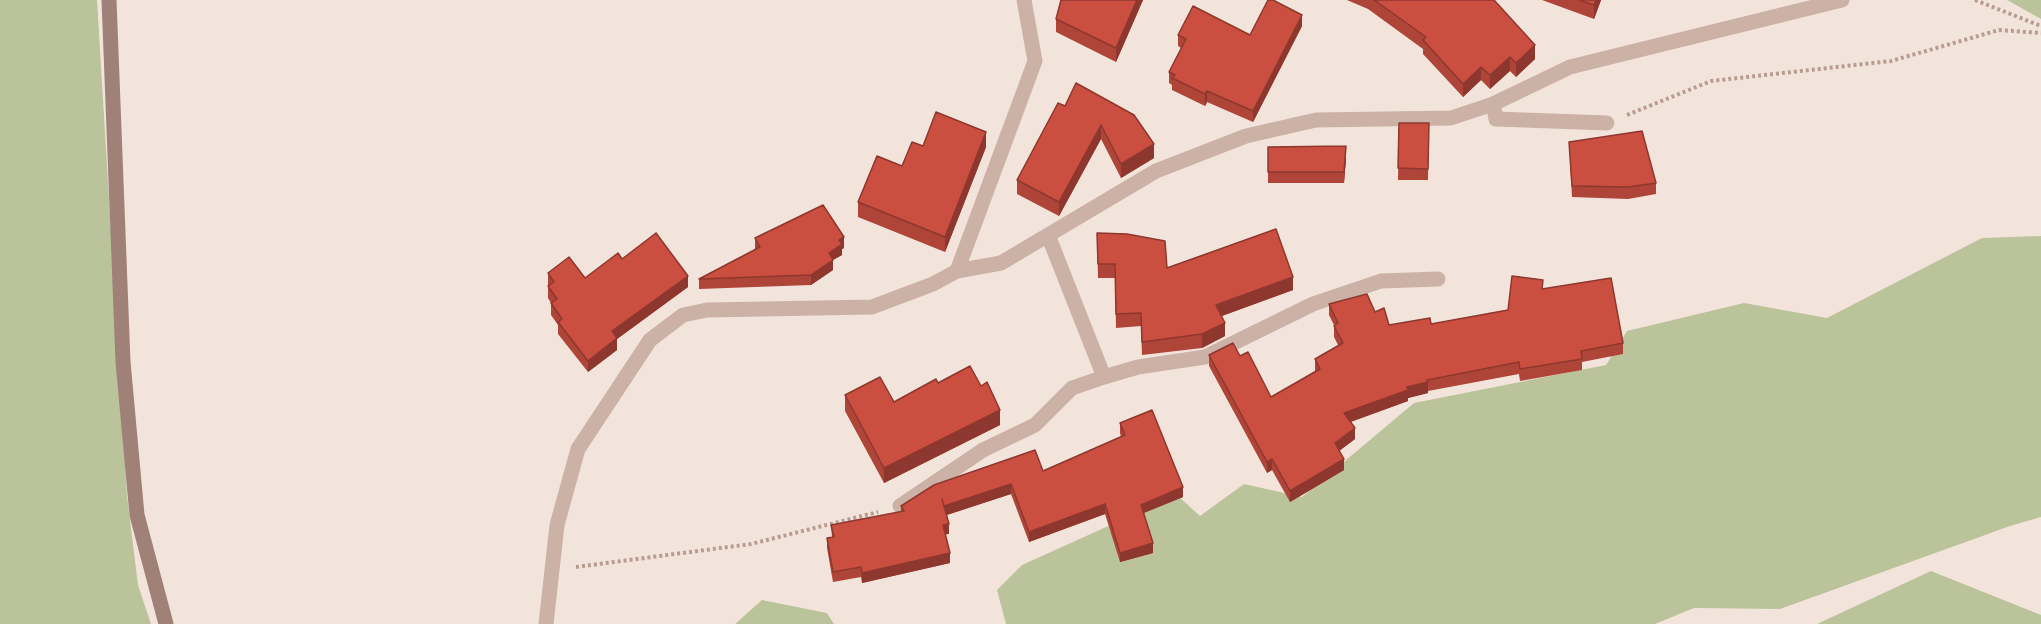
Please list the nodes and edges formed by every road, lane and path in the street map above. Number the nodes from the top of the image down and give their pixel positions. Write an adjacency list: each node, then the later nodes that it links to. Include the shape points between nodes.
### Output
1 (109, 0): 15 (street, via 123,362 137,515)
2 (1024, 0): 10 (street, via 1035,61)
3 (1842, 0): 7 (street, via 1570,67)
4 (1975, 0): 5 (path)
5 (2041, 26)
6 (2041, 33): 8 (path, via 1999,30 1891,61 1711,81)
7 (1493, 104): 8 (street, via 1496,119); 9 (street, via 1451,118 1316,120 1246,136 1156,171)
8 (1607, 123)
9 (1048, 235): 10 (street, via 1001,263); 12 (street)
10 (957, 271): 14 (street, via 872,307 707,310 683,315 650,340 578,449 556,525)
11 (1438, 279): 12 (street, via 1381,281 1313,304 1205,357 1137,367)
12 (1104, 377): 13 (street, via 1072,388 1035,425 983,450)
13 (900, 506): 14 (path, via 751,544)
14 (552, 570): 16 (street)
15 (166, 624)
16 (546, 624)

